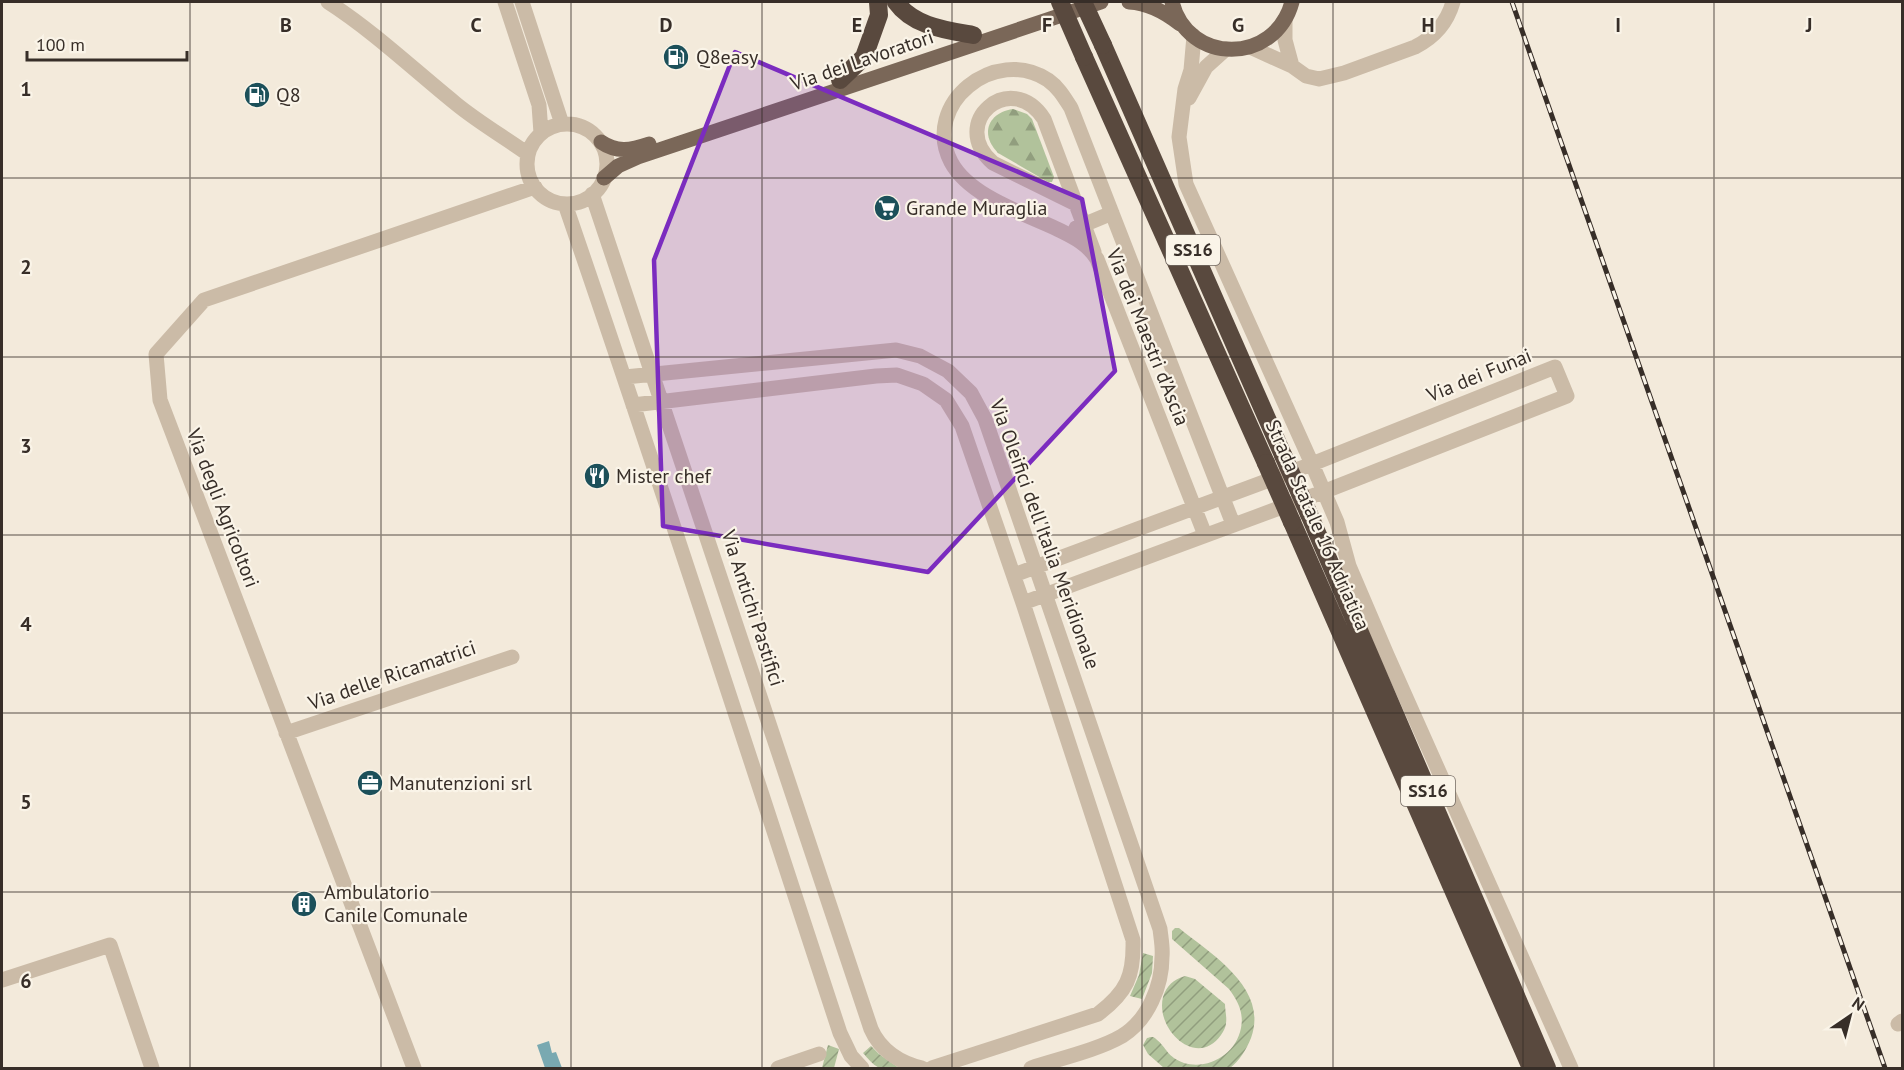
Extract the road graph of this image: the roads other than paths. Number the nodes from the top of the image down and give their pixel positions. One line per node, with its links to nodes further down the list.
1 (328, 2): 26 (street)
2 (506, 2): 23 (street)
3 (522, 2): 22 (street)
4 (878, 2): 20 (highway)
5 (896, 2): 16 (highway)
6 (1060, 2): 64 (highway, Strada Statale 16 Adriatica / SS16, bridge)
7 (1072, 2): 16 (main road, Via dei Lavoratori)
8 (1083, 2): 56 (highway, Strada Statale 16 Adriatica / SS16, bridge)
9 (1101, 2): 25 (main road, Via dei Lavoratori)
10 (1130, 2): 15 (main road)
11 (1172, 2): 15 (main road)
12 (1292, 2): 14 (main road)
13 (1453, 2): 19 (street)
14 (1285, 19): 17 (main road); 19 (street)
15 (1189, 32): 18 (main road); 21 (street)
16 (973, 35): 20 (main road, Via dei Lavoratori)
17 (1250, 47): 18 (main road); 19 (street)
18 (1226, 49): 21 (street)
19 (1292, 66)
20 (840, 80): 25 (main road, Via dei Lavoratori)
21 (1183, 108): 40 (street)
22 (562, 124): 23 (street); 24 (street)
23 (541, 133): 26 (street)
24 (601, 142): 25 (main road); 27 (street)
25 (635, 153): 27 (main road)
26 (528, 154): 28 (street)
27 (604, 178): 29 (street)
28 (535, 188): 30 (street); 53 (street, Via degli Agricoltori)
29 (592, 195): 30 (street); 36 (street, Via Antichi Pastifici)
30 (565, 204): 37 (street)
31 (1076, 204): 31 (street); 33 (street)
32 (1112, 213): 33 (street); 34 (street, Via dei Maestri d’Ascia); 44 (street, Via dei Maestri d’Ascia)
33 (1083, 225): 34 (street); 35 (street)
34 (1064, 233): 35 (street, Via dei Maestri d’Ascia)
35 (1097, 259): 45 (street, Via dei Maestri d’Ascia)
36 (652, 374): 37 (street, Via Oleifici dell'Italia Meridionale); 38 (street, Via Antichi Pastifici); 41 (street, Via Oleifici dell'Italia Meridionale)
37 (625, 377): 39 (street)
38 (661, 400): 39 (street, Via Oleifici dell'Italia Meridionale); 42 (street, Via Oleifici dell'Italia Meridionale); 61 (street, Via Antichi Pastifici)
39 (633, 405): 60 (street)
40 (1312, 464): 43 (street); 43 (street, Via dei Funai); 44 (street, Via dei Funai)
41 (1005, 476): 42 (street); 48 (street, Via Oleifici dell'Italia Meridionale)
42 (982, 485): 49 (street, Via Oleifici dell'Italia Meridionale)
43 (1323, 492): 46 (street, Via dei Funai); 56 (street)
44 (1222, 497): 45 (street, Via dei Funai); 46 (street, Via dei Maestri d’Ascia)
45 (1194, 508): 47 (street, Via dei Maestri d’Ascia); 48 (street, Via dei Funai)
46 (1233, 524): 47 (street, Via dei Funai)
47 (1205, 535): 50 (street, Via dei Funai)
48 (1037, 567): 49 (street, Via dei Funai); 50 (street, Via Oleifici dell'Italia Meridionale)
49 (1014, 575): 51 (street, Via Oleifici dell'Italia Meridionale)
50 (1046, 595): 51 (street, Via dei Funai); 63 (street, Via Oleifici dell'Italia Meridionale)
51 (1023, 603): 62 (street, Via Oleifici dell'Italia Meridionale)
52 (512, 657): 53 (street, Via delle Ricamatrici)
53 (286, 733): 58 (street, Via degli Agricoltori)
54 (2, 980): 57 (street)
55 (819, 1054): 59 (street)
56 (1553, 1057): 65 (street)
57 (152, 1068)
58 (414, 1068)
59 (778, 1068)
60 (862, 1068)
61 (921, 1068)
62 (932, 1068)
63 (1030, 1068)
64 (1531, 1068)
65 (1571, 1068)

